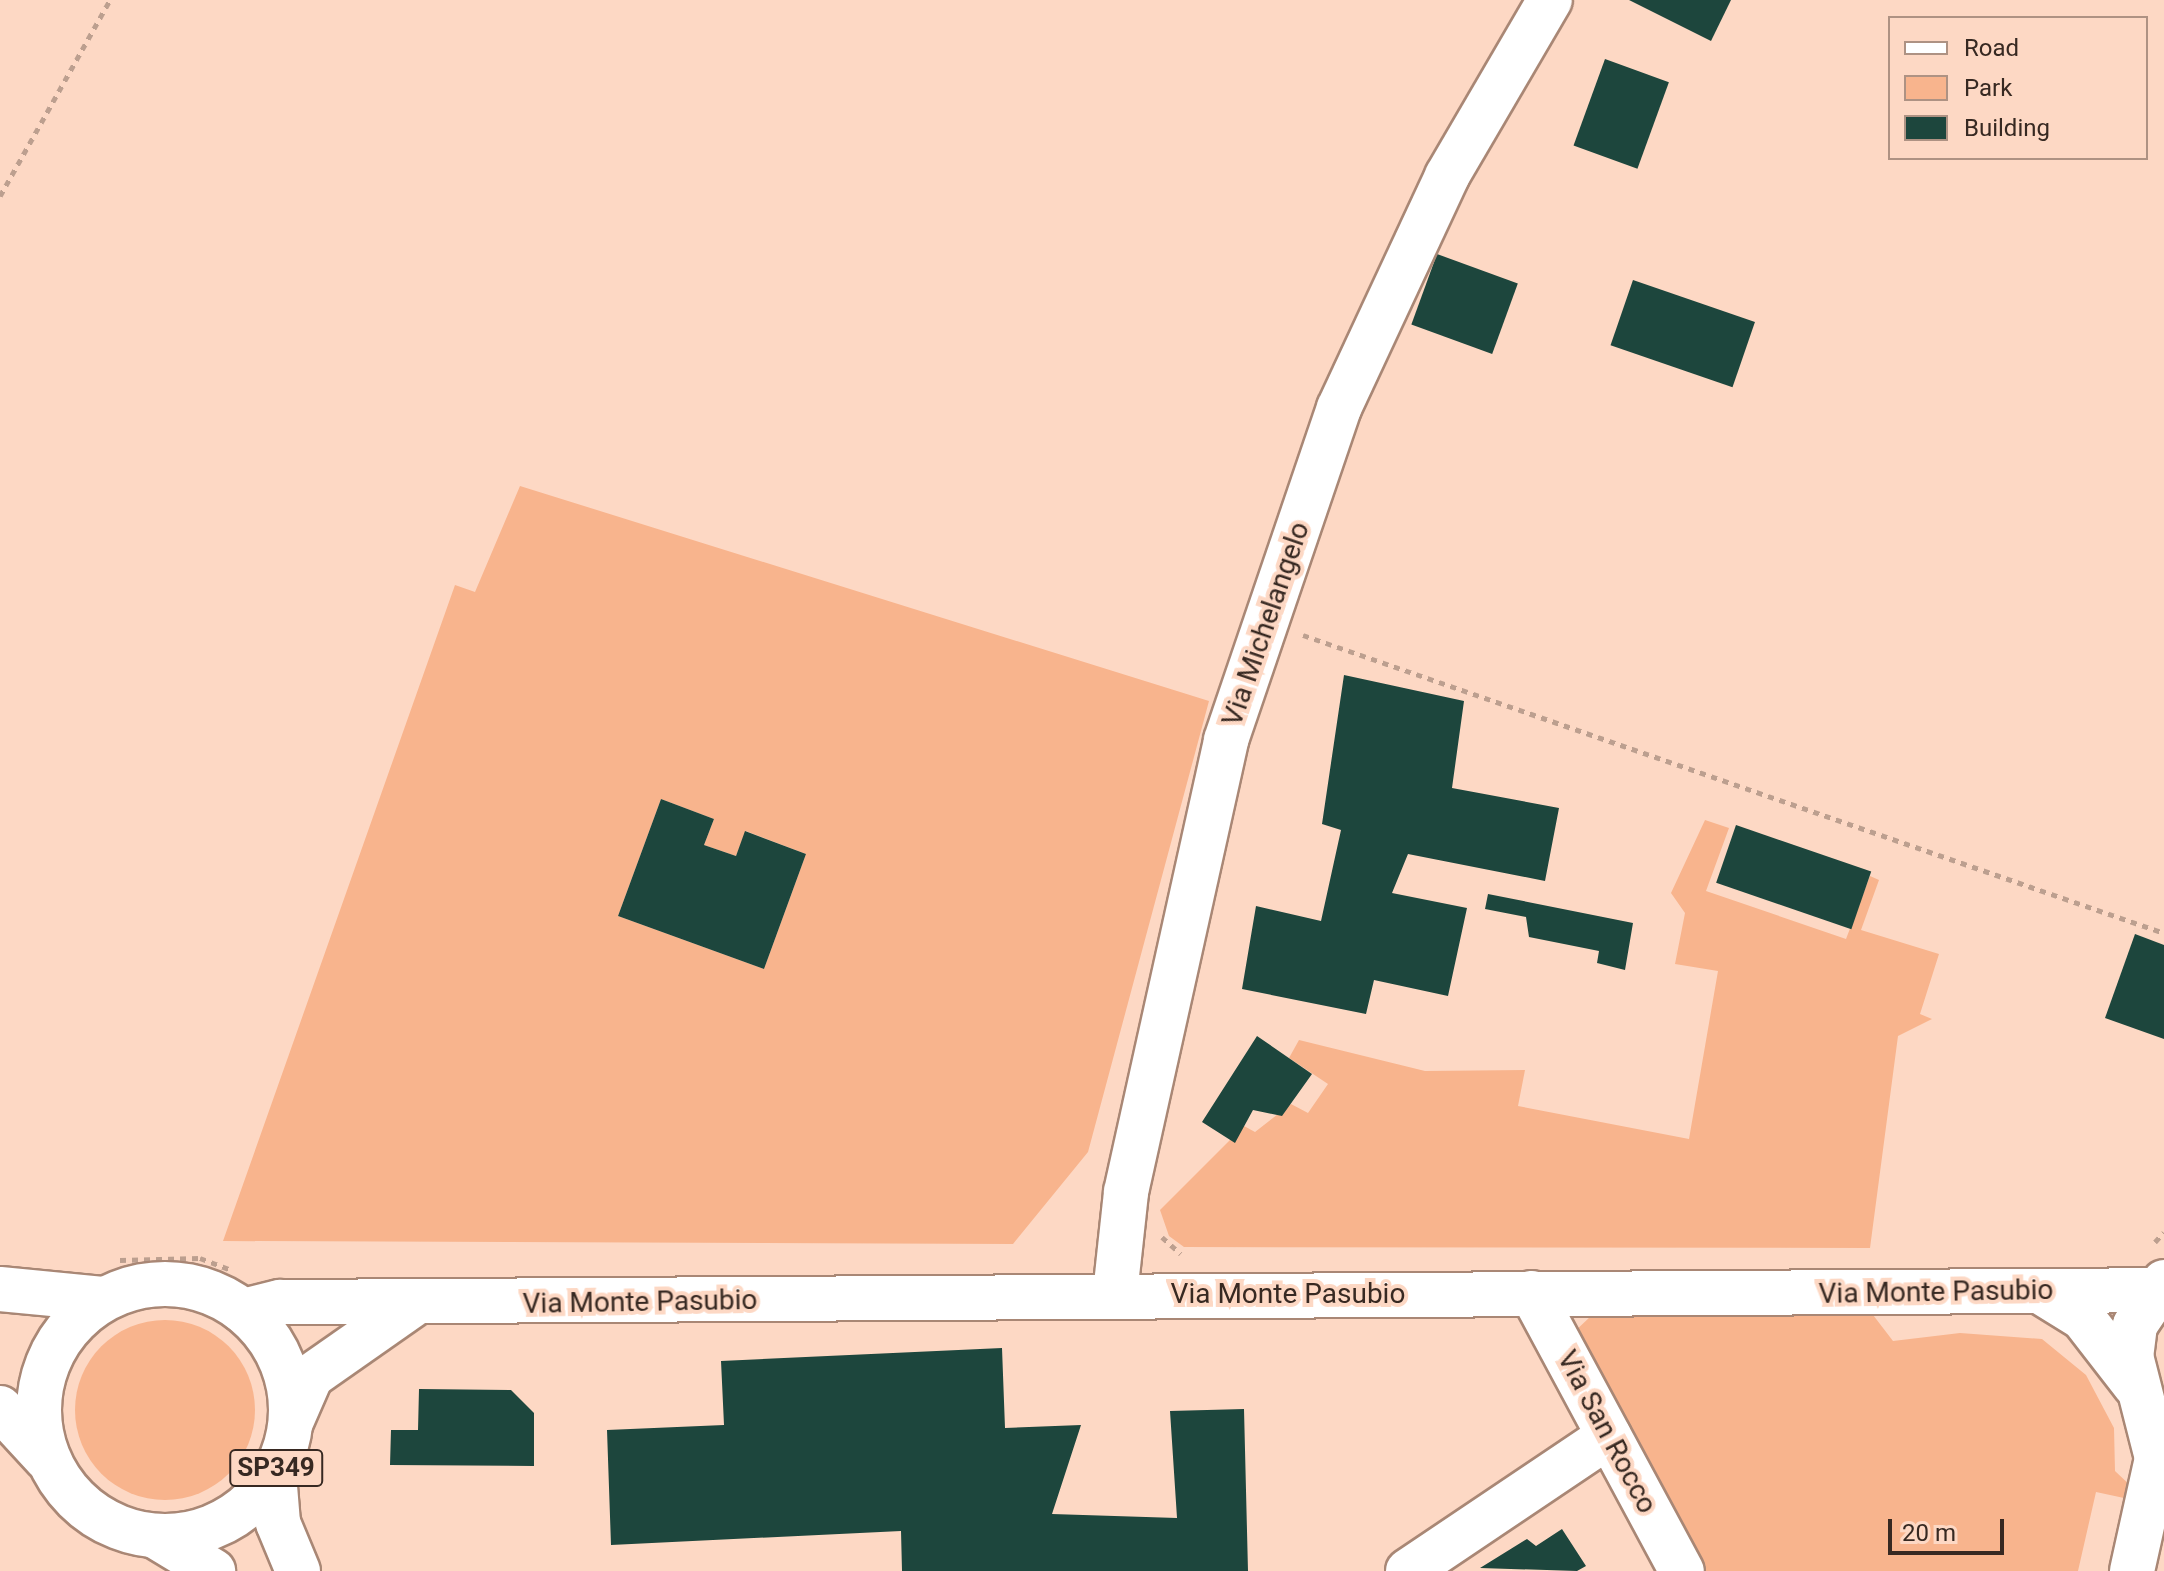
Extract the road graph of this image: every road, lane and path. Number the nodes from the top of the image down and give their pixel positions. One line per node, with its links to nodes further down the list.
1 (110, 0): 3 (path)
2 (1550, 0): 4 (main road, Via Michelangelo)
3 (0, 196)
4 (1266, 622): 5 (path); 12 (main road, Via Michelangelo)
5 (2164, 933)
6 (106, 1280): 7 (main road, SP349); 10 (main road, SP349); 10 (path); 19 (main road, SP349)
7 (0, 1289)
8 (2163, 1289): 9 (main road, Via Monte Pasubio); 14 (main road)
9 (2041, 1292): 11 (main road, Via Monte Pasubio); 14 (main road)
10 (246, 1293): 13 (main road, Via Monte Pasubio); 16 (main road, SP349)
11 (1532, 1293): 12 (main road, Via Monte Pasubio); 17 (main road, Via San Rocco)
12 (1115, 1294): 13 (main road, Via Monte Pasubio)
13 (411, 1306): 16 (main road)
14 (2135, 1385): 18 (main road)
15 (0, 1408): 19 (main road, SP349)
16 (291, 1422): 20 (main road, SP349)
17 (1609, 1436): 24 (main road); 25 (main road, Via San Rocco)
18 (2161, 1451): 26 (main road)
19 (48, 1460): 21 (main road, SP349)
20 (274, 1474): 21 (main road, SP349); 23 (main road, SP349)
21 (155, 1536): 22 (main road, SP349)
22 (213, 1571)
23 (298, 1571)
24 (1408, 1571)
25 (1682, 1571)
26 (2132, 1571)

